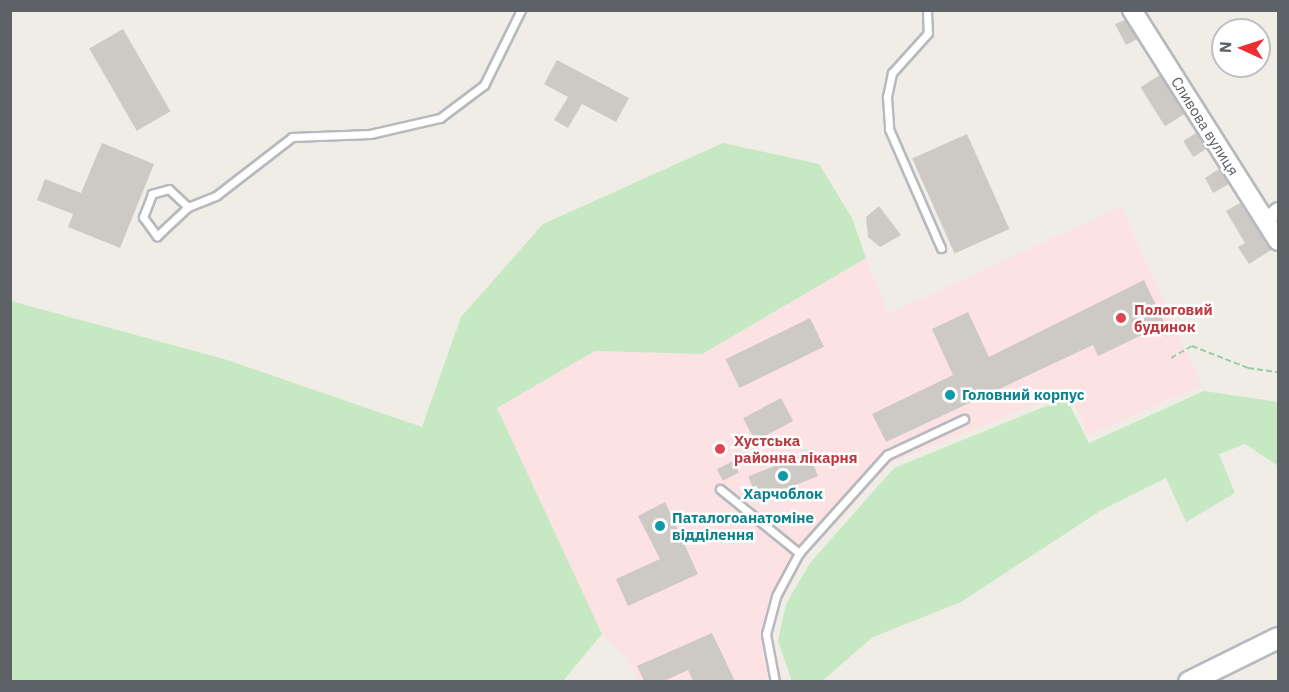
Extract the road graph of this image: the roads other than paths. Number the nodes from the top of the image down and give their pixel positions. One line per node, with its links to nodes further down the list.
1 (521, 10): 4 (lane)
2 (927, 10): 7 (lane)
3 (1132, 10): 5 (street, Сливова вулиця)
4 (188, 207): 4 (lane)
5 (1272, 216): 6 (street, Сливова вулиця)
6 (1278, 242)
7 (940, 248)
8 (964, 419): 10 (lane)
9 (720, 489): 10 (lane)
10 (799, 553): 13 (lane)
11 (1278, 639): 12 (main road)
12 (1200, 679)
13 (775, 681)

